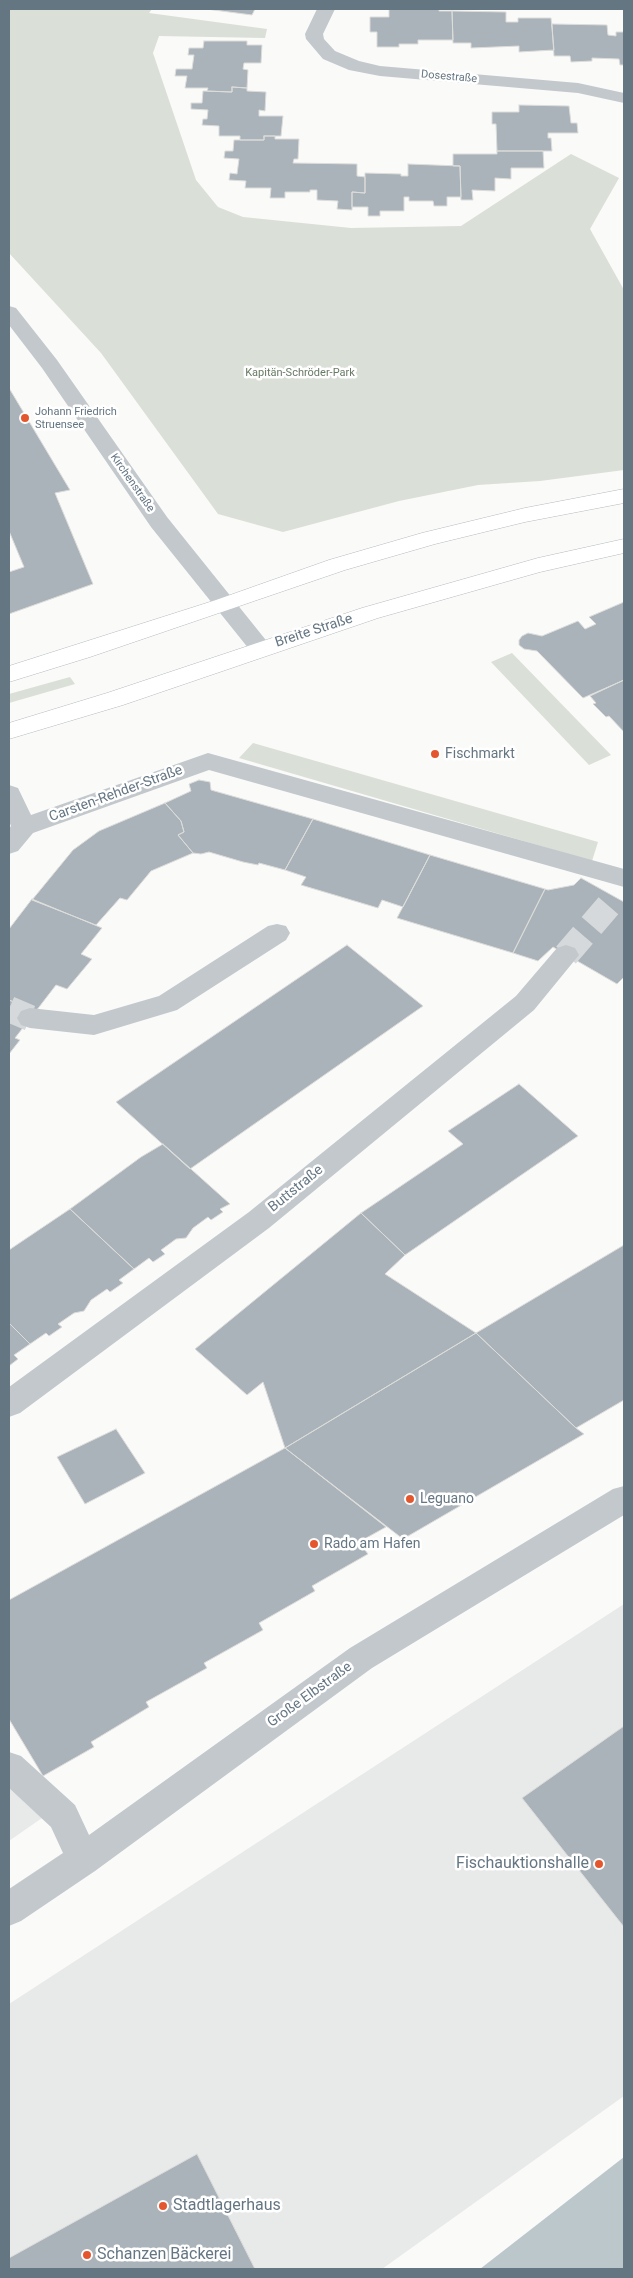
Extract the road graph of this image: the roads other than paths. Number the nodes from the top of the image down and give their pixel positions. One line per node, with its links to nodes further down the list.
1 (326, 9): 2 (street, Dosestraße)
2 (624, 98)
3 (9, 312): 6 (street, Kirchenstraße)
4 (624, 496): 6 (main road)
5 (624, 546): 7 (main road, Breite Straße)
6 (224, 606): 7 (street, Kirchenstraße); 8 (main road)
7 (261, 649): 9 (main road, Breite Straße)
8 (9, 674)
9 (9, 731)
10 (9, 794): 11 (street, Carsten-Rehder-Straße)
11 (16, 836): 12 (street, Carsten-Rehder-Straße)
12 (622, 882)
13 (277, 933): 15 (street)
14 (566, 955): 16 (street, Buttstraße)
15 (30, 1018)
16 (9, 1404)
17 (624, 1499): 19 (street, Große Elbstraße)
18 (9, 1767): 19 (street)
19 (82, 1859): 20 (street, Große Elbstraße)
20 (9, 1909)

